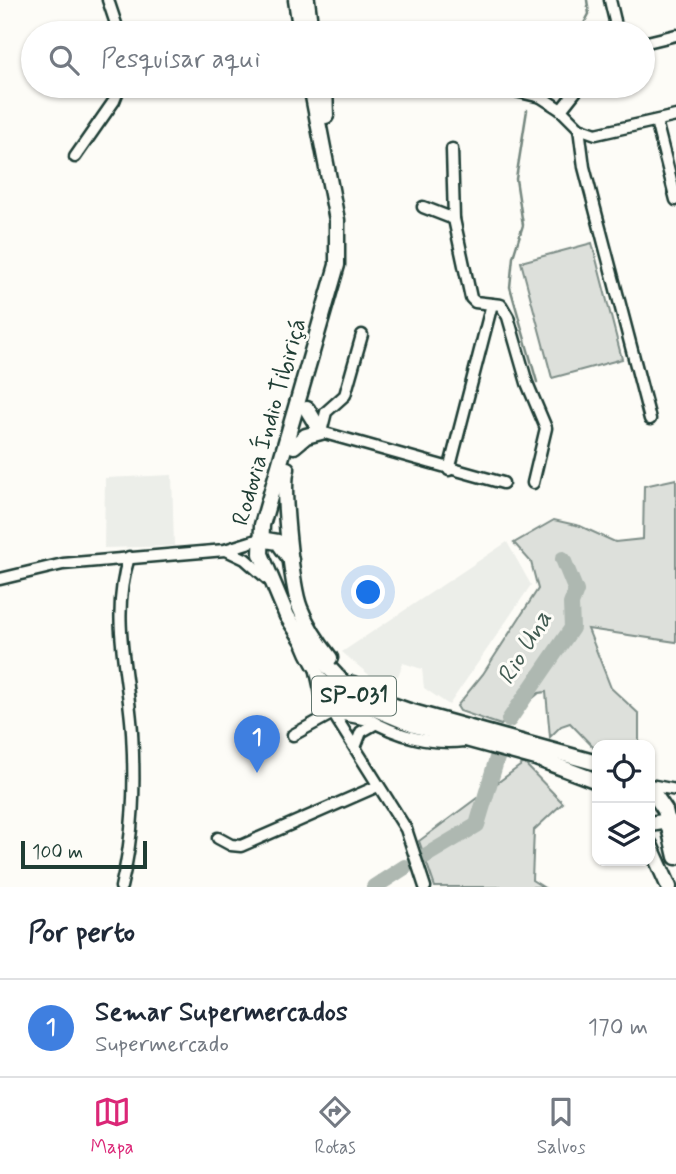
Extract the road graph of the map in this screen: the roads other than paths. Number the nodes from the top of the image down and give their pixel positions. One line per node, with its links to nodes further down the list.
1 (108, 0): 5 (street)
2 (296, 0): 6 (highway)
3 (307, 0): 7 (highway)
4 (610, 0): 8 (street)
5 (115, 21)
6 (299, 21)
7 (310, 21)
8 (615, 21)
9 (676, 35): 10 (street)
10 (655, 40)
11 (115, 98): 23 (street)
12 (313, 98): 36 (highway, Rodovia Índio Tibiriçá / SP-031)
13 (322, 98): 18 (highway, Rodovia Índio Tibiriçá / SP-031)
14 (326, 98): 18 (highway)
15 (543, 98): 17 (street)
16 (570, 98): 17 (street)
17 (561, 110): 21 (street)
18 (326, 116): 29 (highway, Rodovia Índio Tibiriçá / SP-031)
19 (676, 116): 20 (street)
20 (656, 121): 21 (street); 24 (street)
21 (579, 128): 30 (street)
22 (452, 149): 26 (street)
23 (75, 157)
24 (676, 197)
25 (423, 207): 26 (street)
26 (454, 219): 27 (street)
27 (492, 304): 33 (street); 35 (street)
28 (362, 335): 31 (street)
29 (307, 409): 31 (highway); 32 (highway, Rodovia Índio Tibiriçá / SP-031)
30 (650, 419)
31 (321, 432): 32 (highway); 33 (street)
32 (294, 446): 39 (highway, Rodovia Índio Tibiriçá / SP-031)
33 (449, 470): 34 (street)
34 (503, 483)
35 (533, 483)
36 (260, 539): 37 (street); 39 (highway); 41 (highway, Rodovia Índio Tibiriçá / SP-031)
37 (225, 550): 38 (street); 41 (street)
38 (129, 557): 40 (street); 59 (street)
39 (292, 561): 49 (highway, Rodovia Índio Tibiriçá / SP-031)
40 (0, 579)
41 (270, 581): 42 (highway, Rodovia Índio Tibiriçá / SP-031)
42 (300, 636): 43 (street); 47 (highway, Rodovia Índio Tibiriçá / SP-031)
43 (314, 667): 44 (street); 45 (street)
44 (333, 713): 45 (street); 46 (street); 48 (street)
45 (372, 722): 47 (street); 48 (street)
46 (293, 735)
47 (471, 740): 50 (highway, Rodovia Índio Tibiriçá / SP-031)
48 (356, 745): 51 (street)
49 (592, 762)
50 (592, 778)
51 (378, 786): 56 (street); 60 (street)
52 (655, 787): 53 (street)
53 (676, 790)
54 (655, 793): 55 (highway)
55 (672, 819): 57 (highway)
56 (218, 838)
57 (675, 846)
58 (655, 857): 61 (highway)
59 (121, 887)
60 (425, 887)
61 (668, 887)

